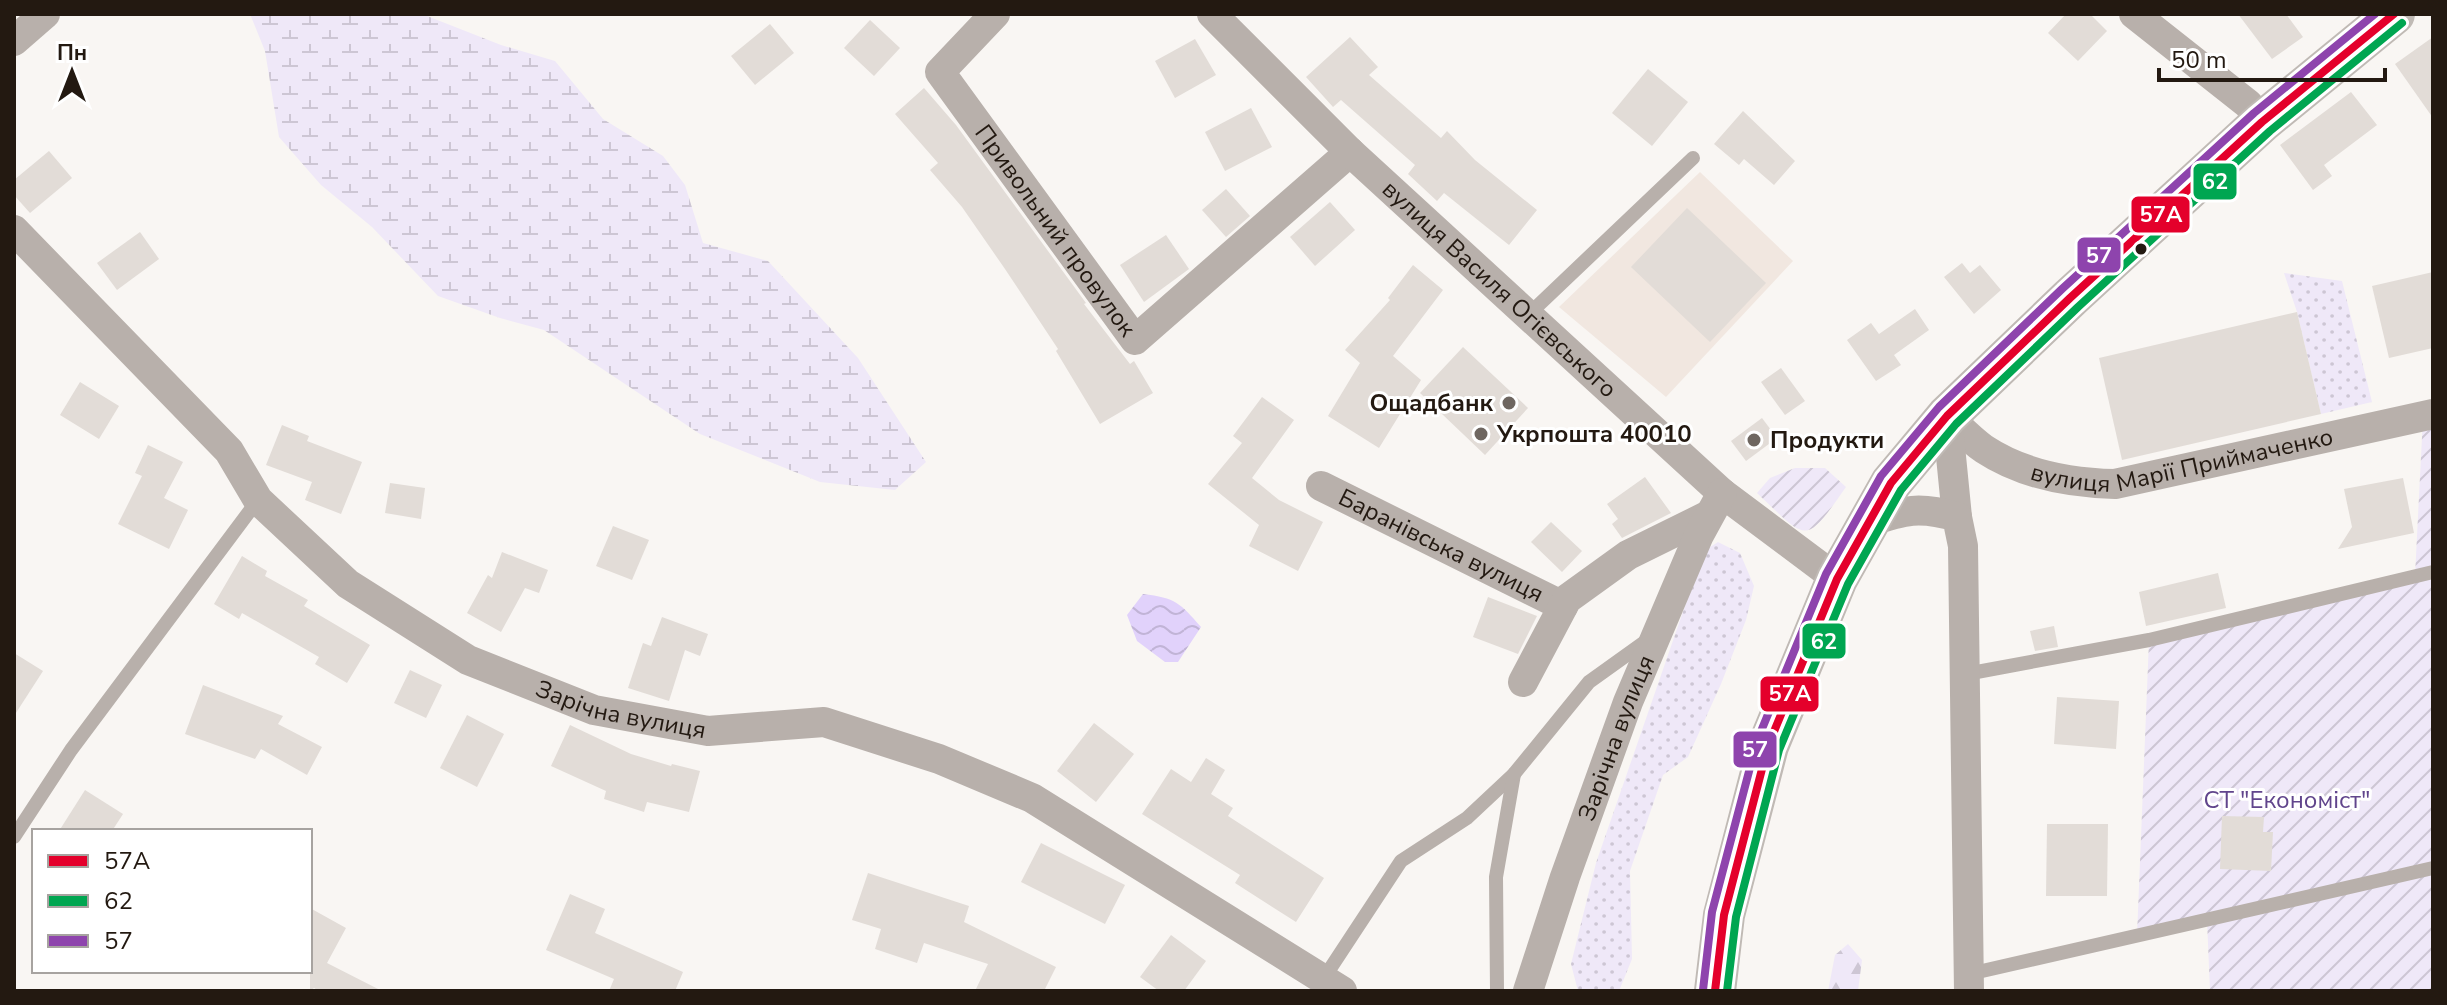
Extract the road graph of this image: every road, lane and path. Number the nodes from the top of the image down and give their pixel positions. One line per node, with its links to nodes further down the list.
1 (45, 14): 6 (street)
2 (995, 14): 8 (street, Привольний провулок)
3 (1212, 14): 8 (street, вулиця Василя Огієвського)
4 (2134, 14): 7 (street)
5 (2394, 14): 7 (main road)
6 (14, 41)
7 (2262, 122): 13 (main road)
8 (1350, 152): 11 (street, вулиця Василя Огієвського)
9 (1693, 158): 11 (lane)
10 (14, 230): 15 (street, Зарічна вулиця)
11 (1527, 316): 16 (street, вулиця Василя Огієвського)
12 (2433, 414): 13 (street, вулиця Марії Приймаченко)
13 (1947, 416): 17 (street); 18 (main road)
14 (1321, 486): 21 (street, Баранівська вулиця)
15 (258, 500): 26 (lane); 29 (street, Зарічна вулиця)
16 (1716, 504): 20 (street, вулиця Василя Огієвського); 21 (street, Баранівська вулиця); 22 (street, Зарічна вулиця)
17 (1957, 517): 18 (street); 23 (street)
18 (1869, 522): 20 (main road)
19 (2433, 572): 23 (lane)
20 (1837, 579): 32 (main road)
21 (1563, 606): 24 (street, Баранівська вулиця)
22 (1660, 631): 25 (lane); 31 (street, Зарічна вулиця)
23 (1966, 674): 28 (street)
24 (1523, 682)
25 (1514, 774): 29 (lane); 30 (lane)
26 (14, 837)
27 (2433, 868): 28 (lane)
28 (1969, 983)
29 (1333, 984)
30 (1497, 991)
31 (1528, 991)
32 (1715, 991)

